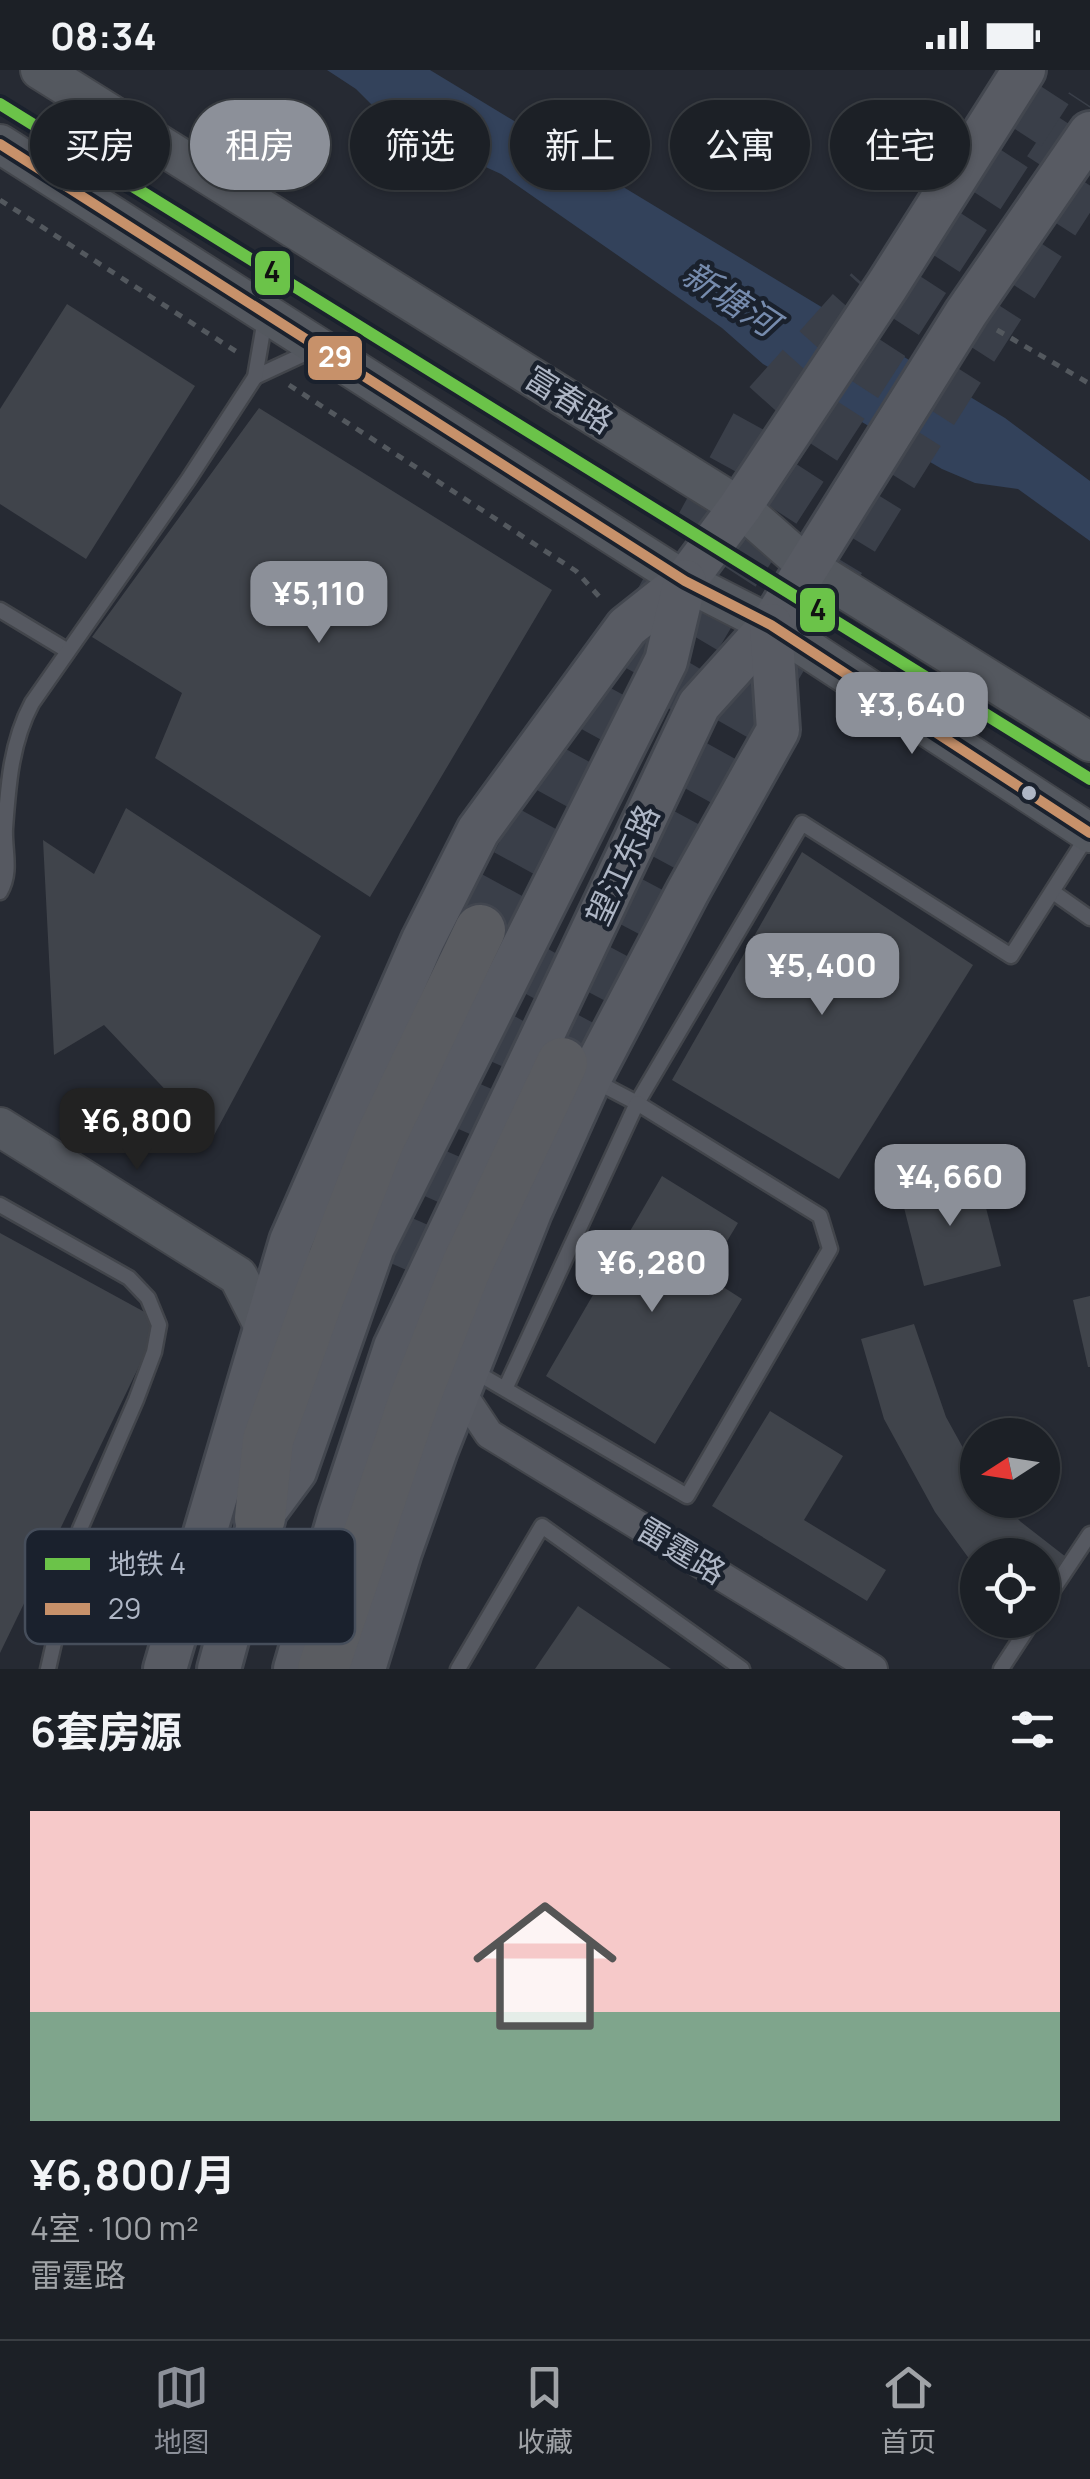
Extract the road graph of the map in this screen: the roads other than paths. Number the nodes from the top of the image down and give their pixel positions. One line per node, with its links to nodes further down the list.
1 (40, 70): 8 (street, 富春路)
2 (1024, 70): 8 (main road)
3 (1090, 133): 9 (main road, 望江东路)
4 (0, 144): 5 (street)
5 (266, 314): 6 (street); 7 (lane)
6 (320, 348): 7 (lane); 10 (street)
7 (253, 369): 13 (lane)
8 (740, 507): 9 (street, 富春路); 10 (main road)
9 (806, 566): 12 (main road, 望江东路); 14 (street, 富春路)
10 (685, 581): 12 (street); 24 (main road); 31 (main road, 望江东路)
11 (0, 610): 13 (lane)
12 (771, 624): 15 (street); 20 (main road); 35 (main road, 望江东路)
13 (68, 651): 16 (lane)
14 (1090, 742)
15 (1090, 833): 17 (lane)
16 (0, 892)
17 (1053, 892): 18 (lane); 21 (lane)
18 (1090, 918)
19 (480, 930): 31 (highway)
20 (576, 1071): 21 (lane); 27 (main road); 37 (highway)
21 (637, 1104): 28 (lane); 28 (lane)
22 (0, 1127): 25 (street)
23 (0, 1205): 32 (lane)
24 (291, 1241): 25 (street); 26 (main road)
25 (238, 1276): 26 (street)
26 (266, 1331): 33 (main road)
27 (464, 1378): 28 (lane); 29 (street, 雷霆路); 30 (main road)
28 (506, 1386)
29 (490, 1434): 30 (street); 53 (street, 雷霆路)
30 (436, 1450): 50 (main road)
31 (260, 1518): 34 (main road, 望江东路)
32 (80, 1529)
33 (207, 1529)
34 (257, 1529)
35 (336, 1529)
36 (1090, 1534): 38 (lane)
37 (355, 1576)
38 (1060, 1579)
39 (1021, 1638): 54 (lane)
40 (54, 1644): 45 (lane)
41 (173, 1644): 46 (main road)
42 (226, 1644): 47 (main road, 望江东路)
43 (302, 1644): 48 (main road, 望江东路)
44 (332, 1644): 49 (highway)
45 (48, 1669)
46 (166, 1669)
47 (219, 1669)
48 (295, 1669)
49 (324, 1669)
50 (364, 1669)
51 (458, 1669): 52 (lane)
52 (742, 1669)
53 (873, 1669)
54 (1001, 1669)

